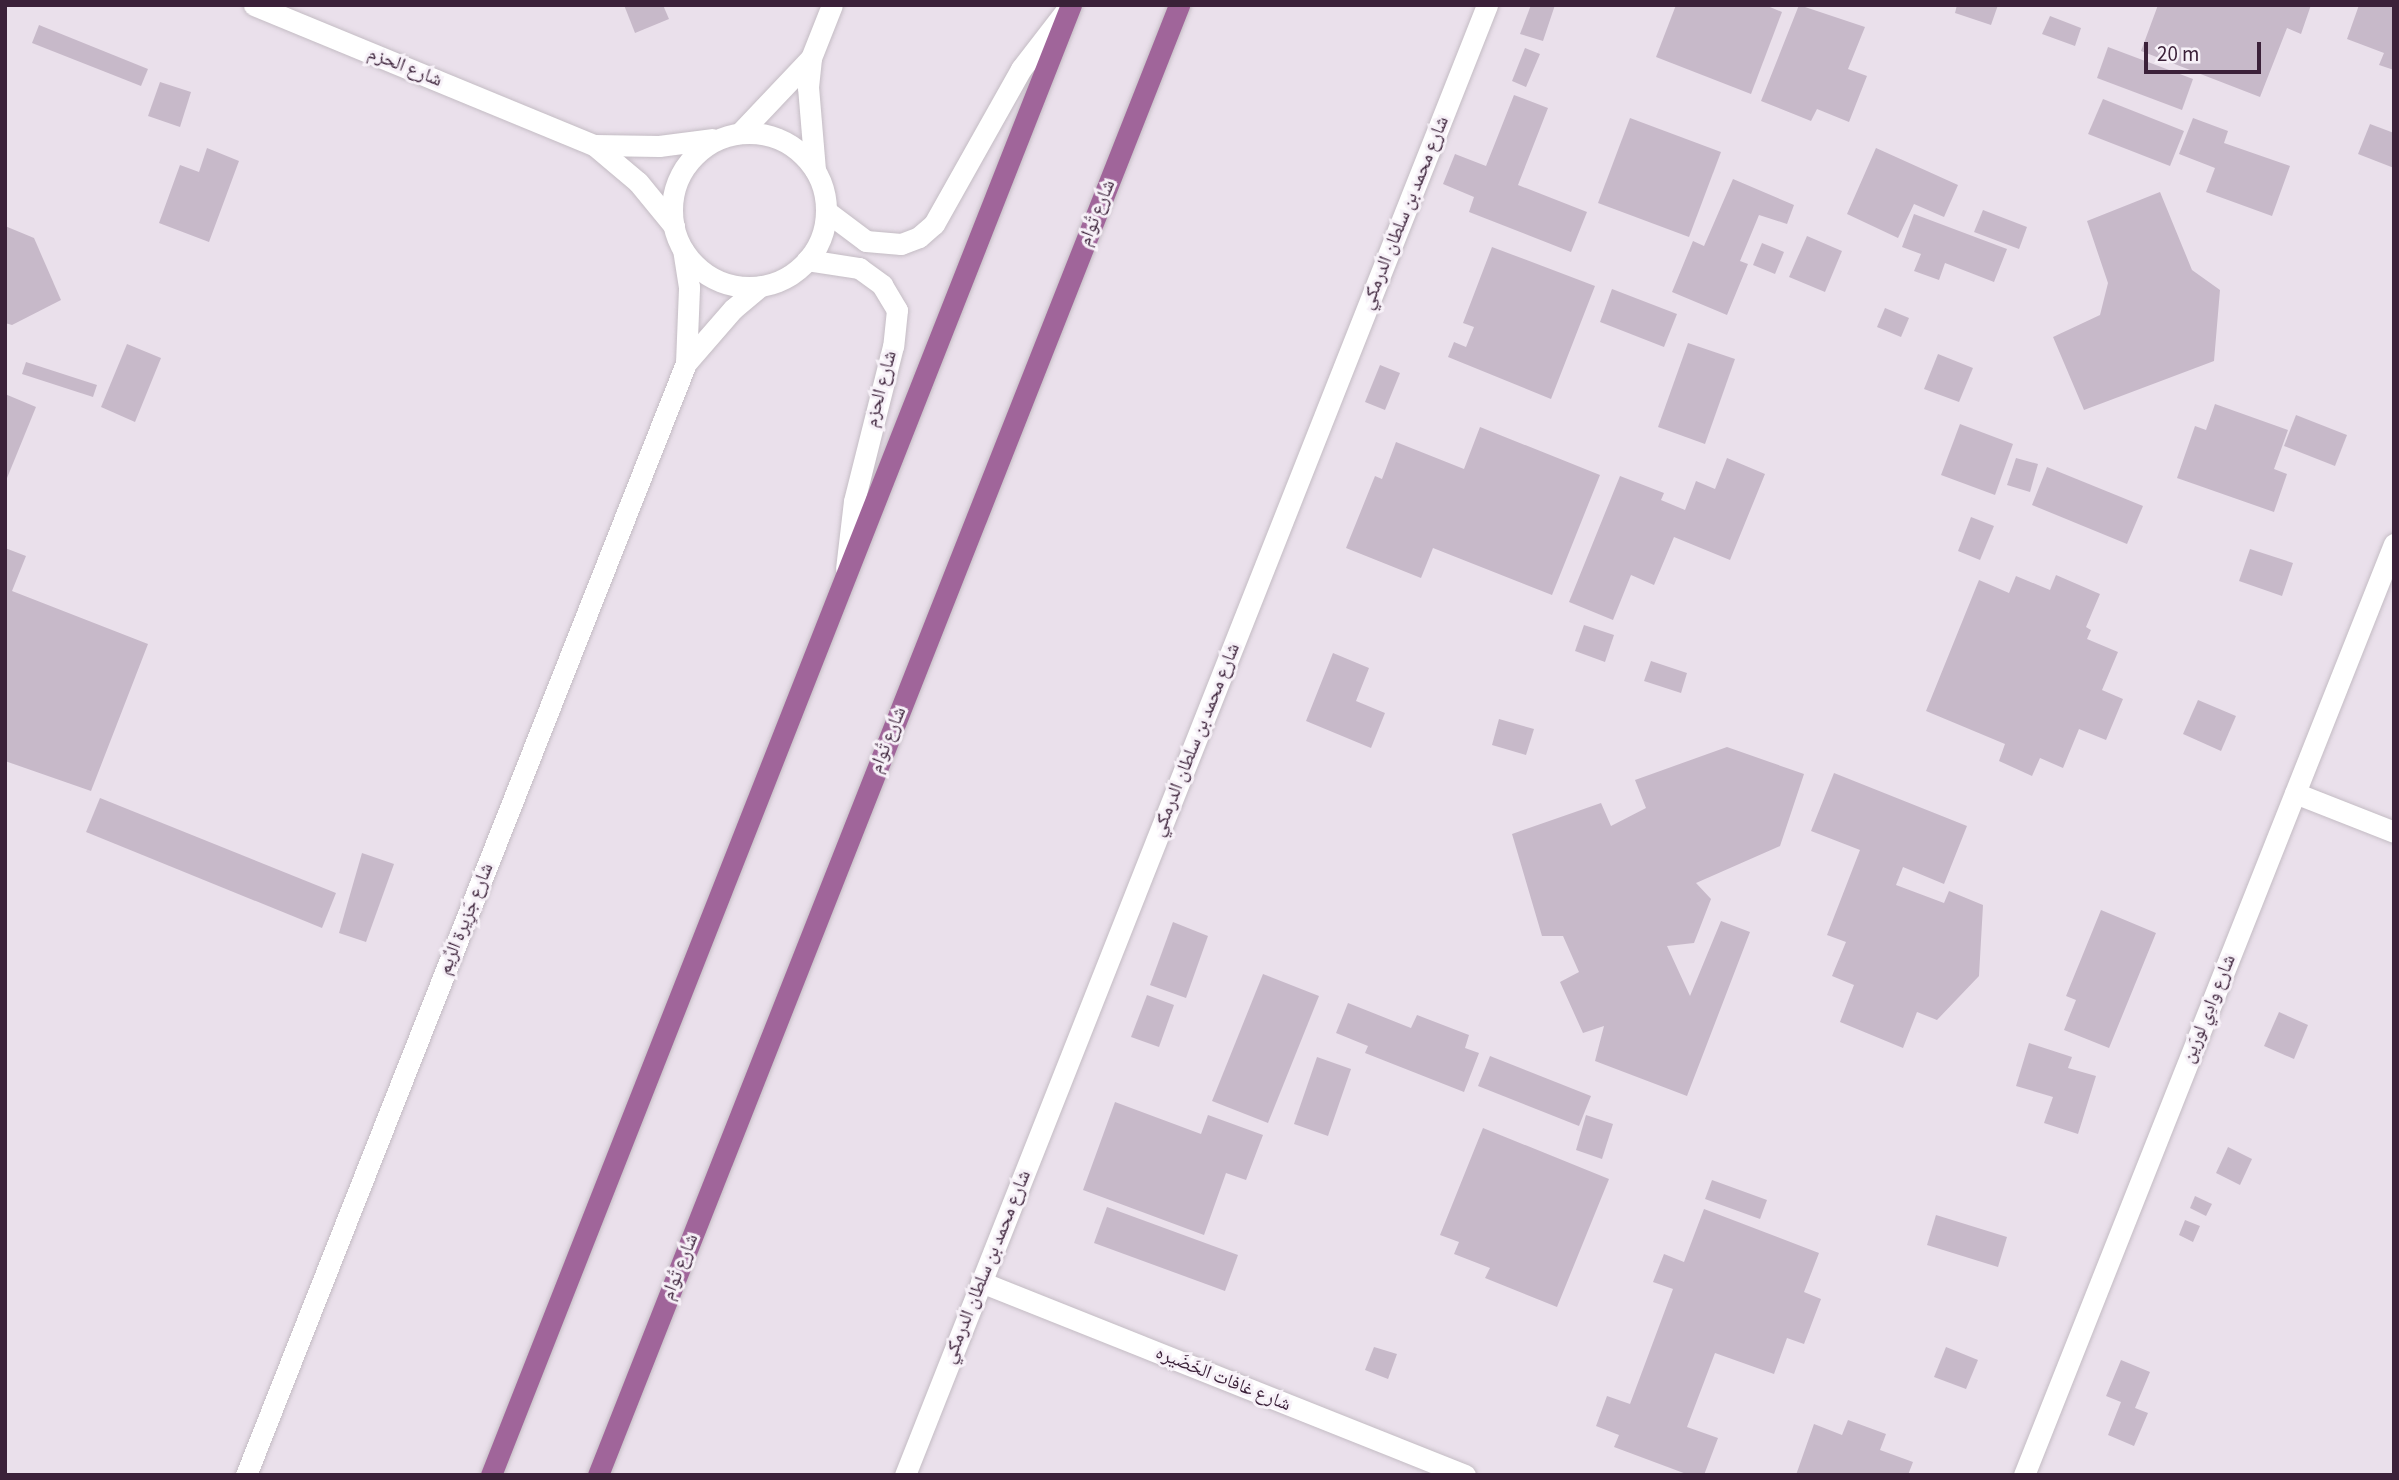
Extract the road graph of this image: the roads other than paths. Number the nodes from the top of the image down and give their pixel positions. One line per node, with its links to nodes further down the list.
1 (254, 5): 8 (street, شارع الحزم)
2 (832, 5): 6 (street)
3 (1070, 5): 10 (street); 17 (main road)
4 (1179, 5): 23 (main road, شارع تُوام)
5 (1487, 5): 20 (street, شارع محمد بن سلطان الدرمكي)
6 (811, 58): 7 (street); 9 (street)
7 (732, 135): 8 (street, شارع الحزم); 9 (street); 11 (street)
8 (594, 145): 11 (street, شارع الحزم)
9 (815, 172): 10 (street)
10 (826, 211): 13 (street)
11 (674, 226): 12 (street)
12 (683, 250): 14 (street); 15 (street, شارع جَزِيرة الرِّيم)
13 (807, 260): 14 (street); 17 (street, شارع الحزم)
14 (760, 286): 15 (street, شارع جَزِيرة الرِّيم)
15 (686, 363): 21 (street, شارع جَزِيرة الرِّيم)
16 (2394, 544): 18 (street, شارع وادِي لورَين)
17 (845, 578): 22 (main road)
18 (2295, 793): 19 (street); 26 (street, شارع وادِي لورَين)
19 (2394, 832)
20 (981, 1282): 24 (street, شارع محمد بن سلطان الدرمكي); 25 (street, شارع غافات الخَضَيره)
21 (246, 1475)
22 (491, 1475)
23 (598, 1475)
24 (905, 1475)
25 (1465, 1475)
26 (2024, 1475)

